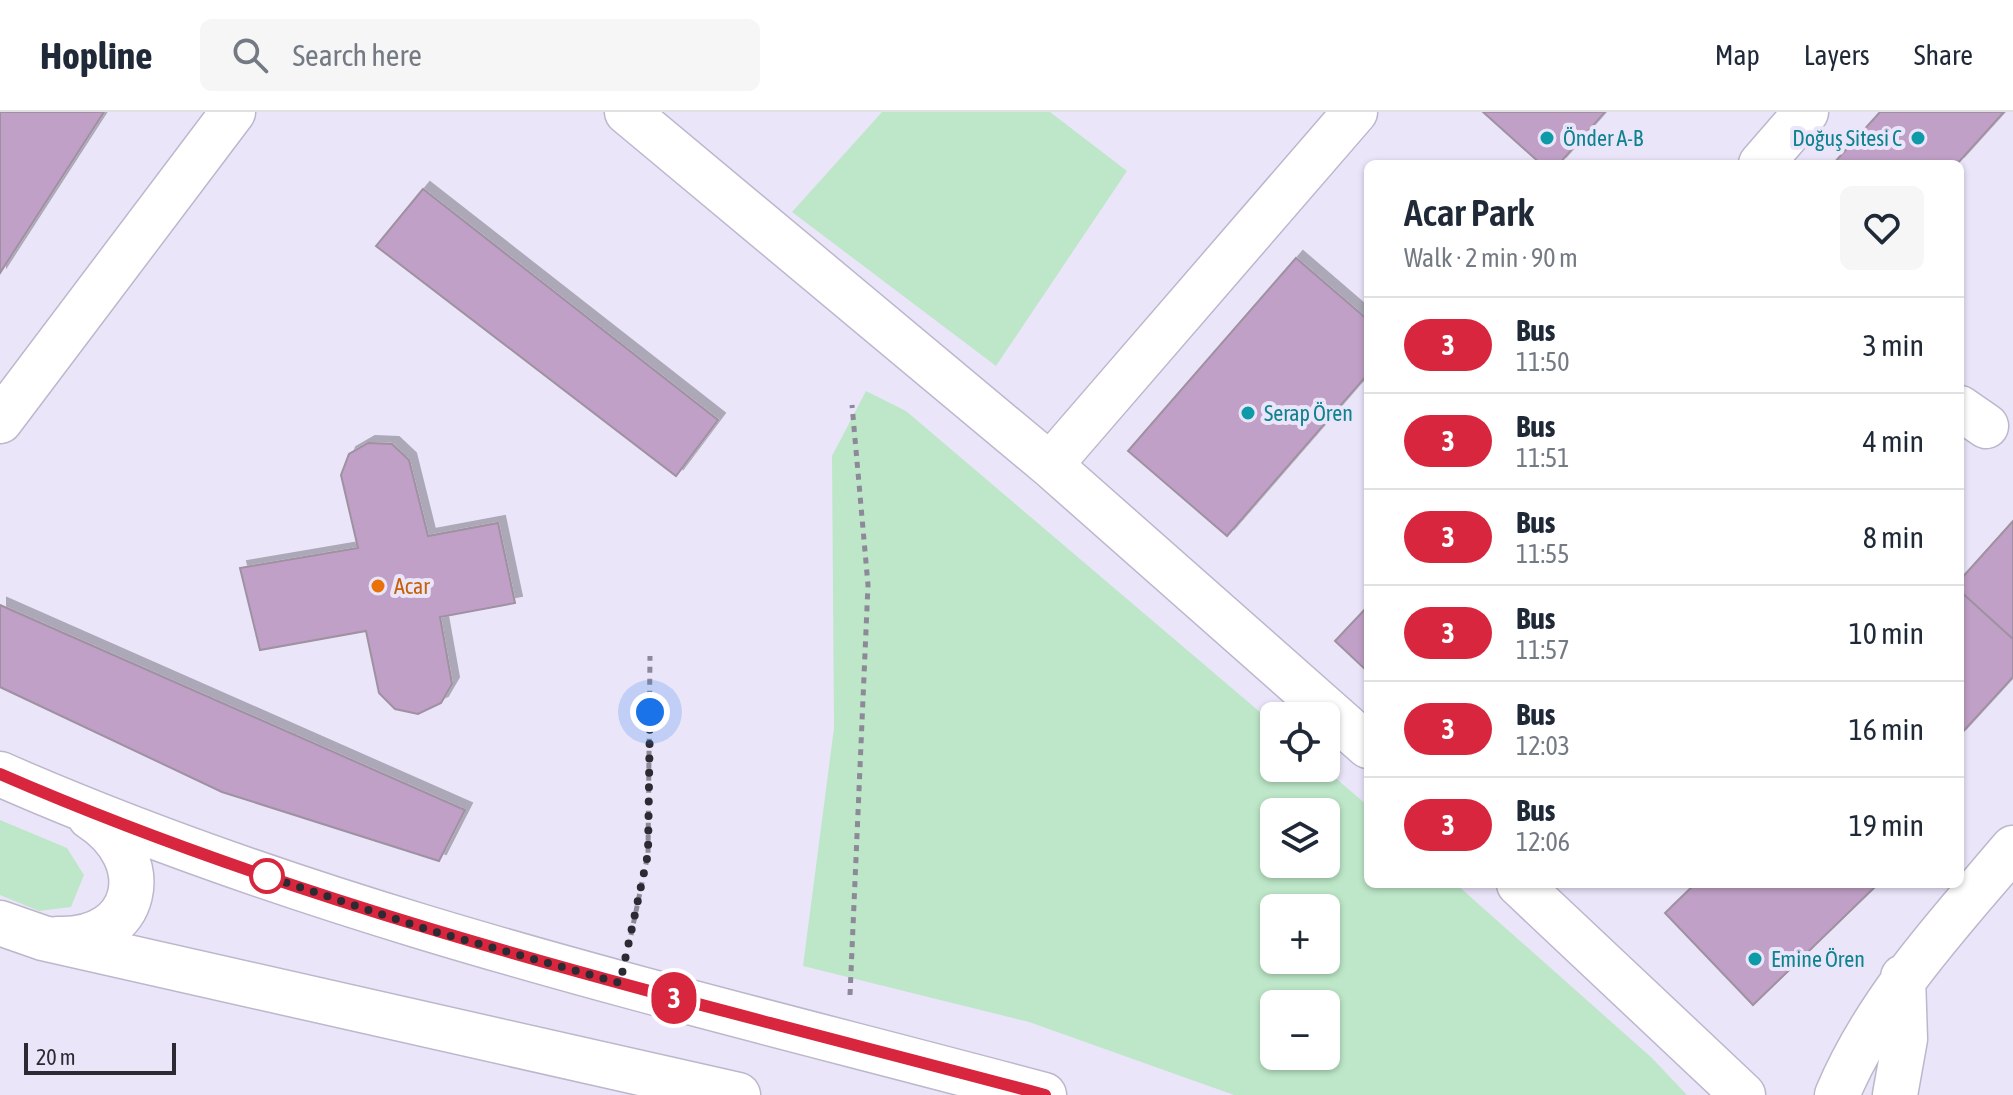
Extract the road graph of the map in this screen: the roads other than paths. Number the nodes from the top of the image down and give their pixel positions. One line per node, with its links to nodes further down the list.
1 (233, 112): 6 (street)
2 (627, 112): 7 (street)
3 (1355, 112): 7 (street)
4 (1806, 112): 5 (street)
5 (1764, 160)
6 (0, 421)
7 (1050, 465): 8 (street)
8 (1364, 742)
9 (0, 774): 10 (street)
10 (75, 807): 15 (street); 18 (street)
11 (2013, 848): 16 (street)
12 (1523, 888): 19 (street)
13 (0, 923): 15 (street)
14 (0, 936): 15 (street)
15 (43, 938): 17 (street)
16 (1903, 977): 20 (street); 21 (street)
17 (738, 1095)
18 (1044, 1095)
19 (1743, 1095)
20 (1837, 1095)
21 (1895, 1095)

